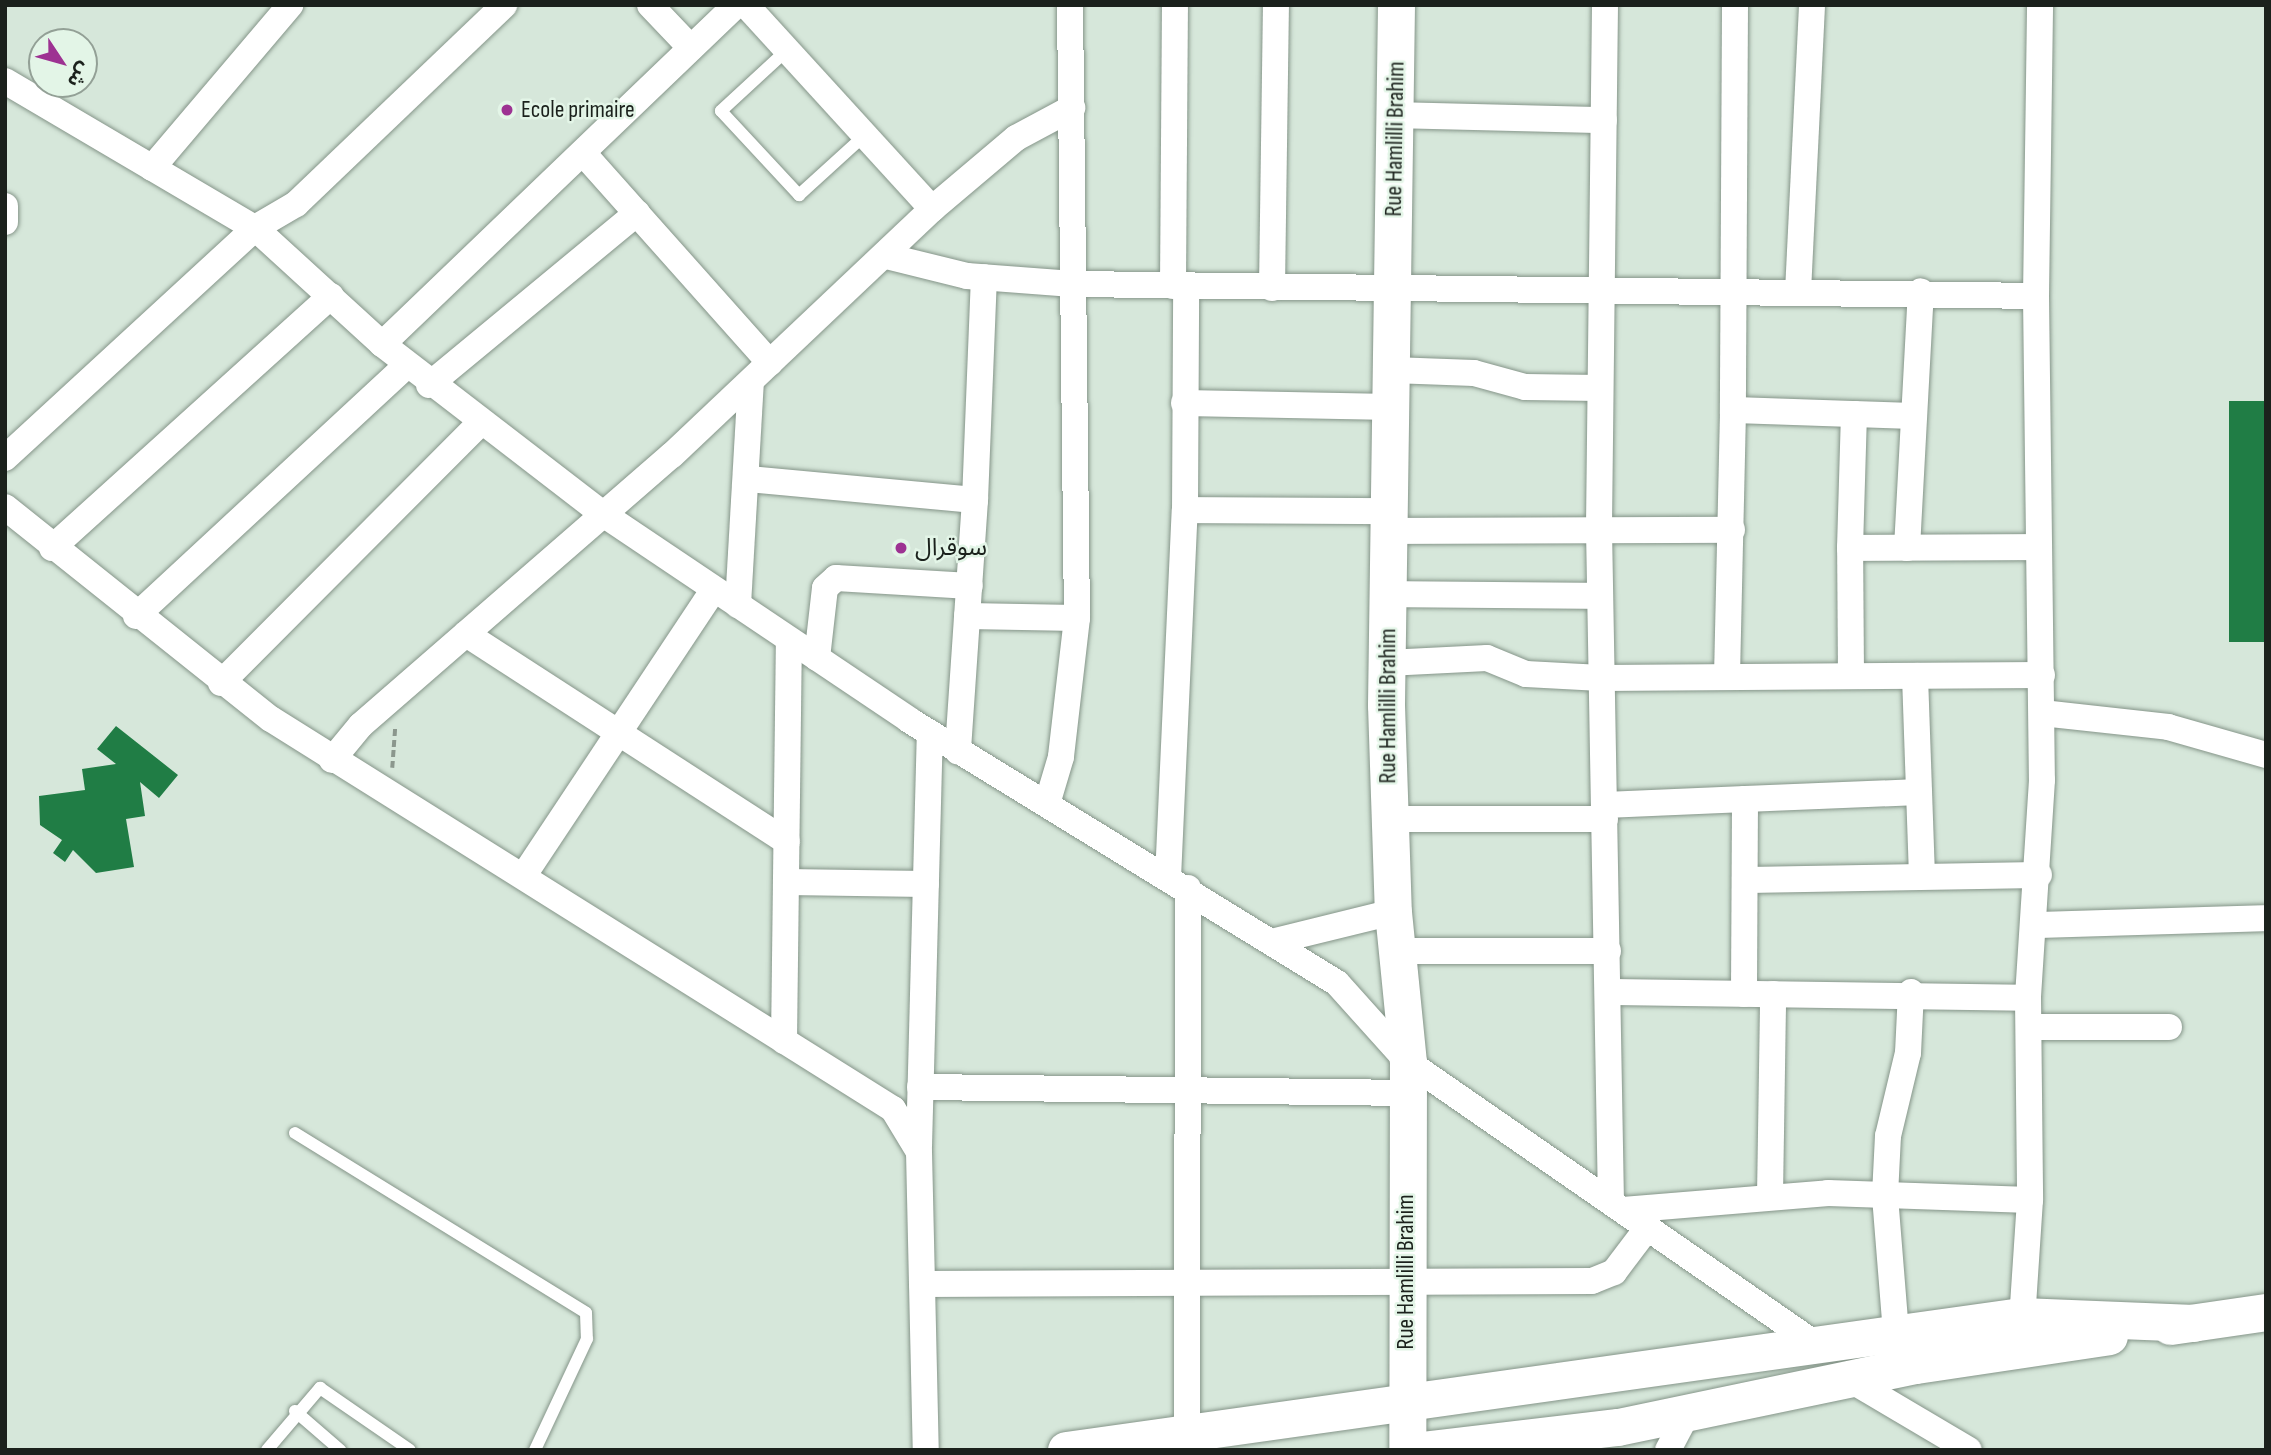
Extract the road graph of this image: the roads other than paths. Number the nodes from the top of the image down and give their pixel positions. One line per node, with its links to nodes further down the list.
1 (290, 5): 22 (street)
2 (504, 5): 27 (street)
3 (650, 5): 14 (street)
4 (736, 5): 14 (street)
5 (746, 5): 15 (street)
6 (1070, 5): 17 (street)
7 (1175, 5): 31 (street)
8 (1276, 5): 32 (street)
9 (1396, 5): 18 (street, Rue Hamlilli Brahim)
10 (1605, 5): 19 (street)
11 (1735, 5): 37 (street)
12 (1812, 5): 35 (street)
13 (2040, 5): 39 (street)
14 (691, 48): 21 (street)
15 (787, 50): 20 (street); 20 (lane)
16 (8, 88): 22 (street)
17 (1072, 108): 24 (street); 30 (street)
18 (1395, 115): 19 (street); 33 (street, Rue Hamlilli Brahim)
19 (1604, 120): 36 (street)
20 (864, 135): 24 (street)
21 (583, 153): 25 (street); 40 (street)
22 (152, 168): 27 (street)
23 (5, 206): 26 (street)
24 (932, 209): 28 (street)
25 (637, 213): 41 (street); 45 (street)
26 (5, 222)
27 (255, 228): 38 (street); 53 (street)
28 (887, 256): 29 (street); 41 (street)
29 (984, 277): 30 (street); 55 (street)
30 (1073, 284): 31 (street); 73 (street)
31 (1180, 286): 32 (street); 47 (street)
32 (1272, 288): 33 (street)
33 (1393, 290): 36 (street); 43 (street, Rue Hamlilli Brahim)
34 (1921, 291): 35 (street); 39 (street); 51 (street)
35 (1798, 292): 37 (street)
36 (1602, 293): 37 (street); 46 (street)
37 (1734, 293): 49 (street)
38 (331, 296): 40 (street); 63 (street)
39 (2036, 296): 62 (street)
40 (382, 344): 42 (street)
41 (770, 363): 44 (street)
42 (405, 368): 45 (street); 71 (street)
43 (1392, 370): 46 (street); 48 (street, Rue Hamlilli Brahim)
44 (751, 382): 54 (street); 58 (street)
45 (429, 385): 52 (street)
46 (1600, 388): 60 (street)
47 (1184, 403): 48 (street); 57 (street)
48 (1392, 407): 59 (street, Rue Hamlilli Brahim)
49 (1733, 410): 50 (street); 61 (street)
50 (1854, 414): 51 (street); 64 (street)
51 (1913, 416): 65 (street)
52 (479, 424): 58 (street); 83 (street)
53 (5, 458)
54 (748, 479): 55 (street); 70 (street)
55 (975, 500): 66 (street)
56 (5, 507): 63 (street)
57 (1185, 510): 59 (street); 101 (street)
58 (603, 514): 67 (street); 74 (street)
59 (1390, 521): 60 (street); 68 (street, Rue Hamlilli Brahim)
60 (1599, 529): 61 (street); 69 (street)
61 (1732, 530): 79 (street)
62 (2039, 547): 65 (street); 78 (street)
63 (52, 548): 71 (street)
64 (1850, 548): 65 (street); 80 (street)
65 (1907, 548)
66 (970, 586): 72 (street); 76 (street)
67 (715, 589): 70 (street); 85 (street)
68 (1389, 594): 69 (street); 77 (street, Rue Hamlilli Brahim)
69 (1600, 596): 82 (street)
70 (738, 605): 75 (street)
71 (136, 616): 83 (street)
72 (967, 616): 73 (street); 87 (street)
73 (1077, 618): 92 (street)
74 (466, 634): 85 (street); 89 (street)
75 (789, 640): 76 (street); 95 (street)
76 (817, 658): 86 (street)
77 (1387, 663): 82 (street); 94 (street, Rue Hamlilli Brahim)
78 (2042, 675): 81 (street); 84 (street)
79 (1727, 676): 80 (street); 82 (street)
80 (1851, 676): 81 (street)
81 (1915, 676): 90 (street)
82 (1601, 678): 93 (street)
83 (221, 683): 89 (street)
84 (2042, 713): 88 (street); 98 (street)
85 (621, 732): 95 (street); 96 (street)
86 (930, 733): 87 (street); 102 (street)
87 (958, 751): 92 (street)
88 (2266, 755)
89 (332, 760): 96 (street)
90 (1919, 792): 91 (street); 97 (street)
91 (1745, 799): 93 (street); 99 (street)
92 (1047, 803): 101 (street)
93 (1605, 812): 94 (street); 108 (street)
94 (1387, 819): 103 (street, Rue Hamlilli Brahim)
95 (787, 842): 100 (street)
96 (524, 875): 116 (street)
97 (1922, 875): 98 (street); 99 (street)
98 (2039, 875): 105 (street)
99 (1746, 880): 111 (street)
100 (786, 882): 102 (street); 116 (street)
101 (1178, 883): 106 (street); 119 (street)
102 (926, 884): 118 (street)
103 (1393, 912): 106 (street); 107 (street, Rue Hamlilli Brahim)
104 (2266, 918): 105 (street)
105 (2035, 925): 113 (street)
106 (1275, 941): 117 (street)
107 (1397, 951): 108 (street); 117 (street, Rue Hamlilli Brahim)
108 (1608, 951): 109 (street)
109 (1608, 992): 111 (street); 125 (street)
110 (1911, 992): 112 (street); 113 (street); 122 (street)
111 (1744, 994): 112 (street)
112 (1773, 994): 123 (street)
113 (2028, 998): 114 (street)
114 (2029, 1027): 115 (street); 124 (street)
115 (2169, 1027)
116 (784, 1041): 121 (street)
117 (1408, 1078): 119 (street); 125 (street); 127 (street, Rue Hamlilli Brahim)
118 (920, 1087): 119 (street); 121 (street)
119 (1187, 1091): 128 (street)
120 (295, 1133): 143 (lane)
121 (919, 1152): 129 (street)
122 (1885, 1195): 123 (street); 124 (street); 131 (street)
123 (1770, 1196): 125 (street)
124 (2030, 1200): 132 (street)
125 (1617, 1205): 126 (street)
126 (1648, 1227): 127 (street); 133 (street)
127 (1406, 1279): 128 (street); 136 (street, Rue Hamlilli Brahim)
128 (1189, 1281): 129 (street); 139 (street)
129 (922, 1284): 144 (street)
130 (2266, 1312): 132 (street)
131 (1896, 1333): 132 (street); 133 (street)
132 (2021, 1333): 134 (street)
133 (1802, 1350): 135 (street); 136 (street)
134 (1849, 1379): 135 (street); 149 (street)
135 (1799, 1390): 138 (street)
136 (1405, 1406): 139 (street); 146 (street, Rue Hamlilli Brahim)
137 (295, 1411): 140 (lane); 141 (lane); 142 (lane)
138 (1686, 1414): 147 (street); 148 (street)
139 (1187, 1434): 145 (street)
140 (403, 1448)
141 (267, 1450)
142 (341, 1450)
143 (535, 1450)
144 (926, 1450)
145 (1066, 1450)
146 (1407, 1450)
147 (1421, 1450)
148 (1668, 1450)
149 (1969, 1450)

